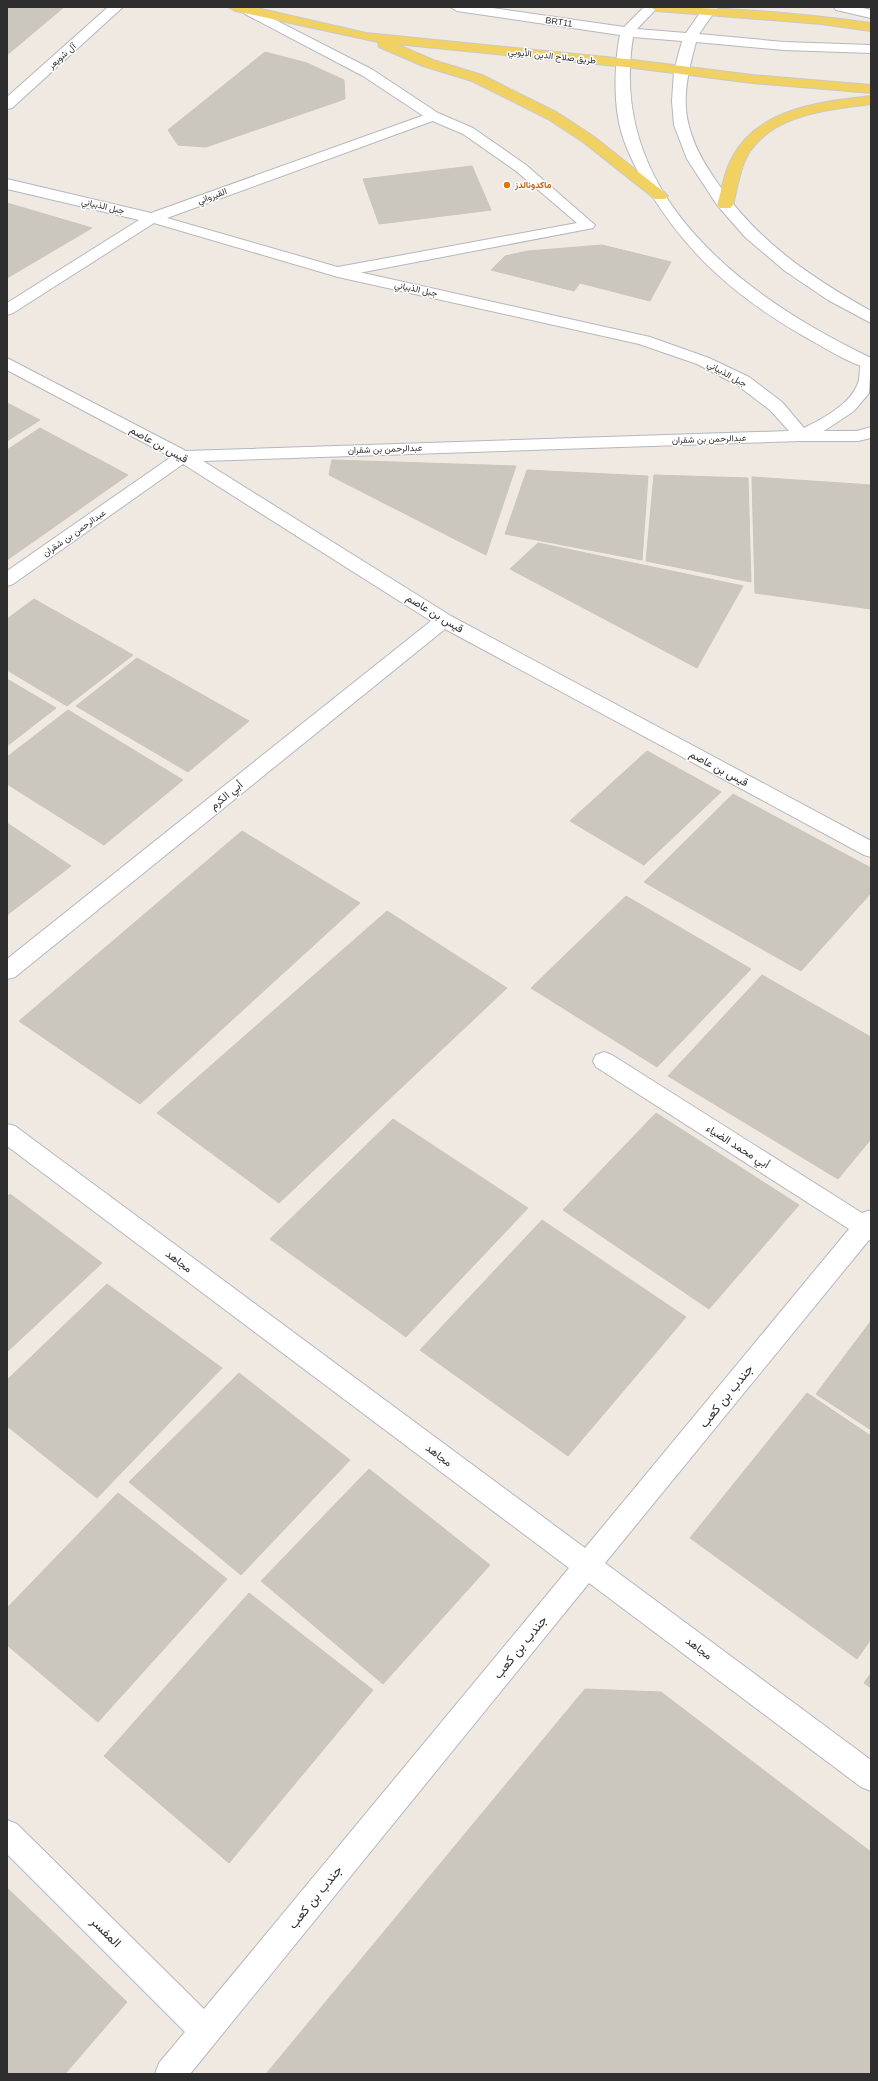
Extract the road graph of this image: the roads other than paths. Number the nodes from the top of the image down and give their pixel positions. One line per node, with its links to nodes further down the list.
1 (116, 7): 19 (street, آل شويعر)
2 (235, 7): 7 (main road, طريق صلاح الدين الأيوبي)
3 (457, 7): 11 (street, BRT11)
4 (651, 7): 11 (street)
5 (657, 7): 8 (main road)
6 (841, 7): 9 (street)
7 (250, 10): 12 (main road, طريق صلاح الدين الأيوبي); 20 (lane)
8 (709, 10): 10 (main road); 13 (street)
9 (871, 14)
10 (871, 27)
11 (627, 32): 13 (street, BRT11); 15 (street)
12 (366, 37): 15 (main road, طريق صلاح الدين الأيوبي); 22 (main road)
13 (690, 38): 14 (street); 16 (street)
14 (871, 49)
15 (626, 63): 16 (main road, طريق صلاح الدين الأيوبي); 22 (street)
16 (681, 71): 17 (main road, طريق صلاح الدين الأيوبي); 23 (street)
17 (871, 88)
18 (871, 100): 23 (main road)
19 (7, 105)
20 (433, 116): 24 (street, القيرواني); 25 (lane)
21 (7, 184): 24 (street, جبل الذبياني)
22 (660, 196): 29 (street)
23 (725, 205): 27 (street)
24 (152, 218): 25 (street, جبل الذبياني); 26 (street, القيرواني)
25 (338, 272): 31 (street, جبل الذبياني)
26 (7, 310)
27 (871, 318)
28 (7, 362): 32 (street, قيس بن عاصم)
29 (870, 363): 31 (street, عبدالرحمن بن شقران)
30 (871, 432): 31 (street, عبدالرحمن بن شقران)
31 (802, 436): 32 (street, عبدالرحمن بن شقران)
32 (183, 456): 33 (street, عبدالرحمن بن شقران); 34 (street, قيس بن عاصم)
33 (7, 580)
34 (444, 620): 35 (street, قيس بن عاصم); 36 (street, أبي الكرم)
35 (871, 850)
36 (7, 971)
37 (604, 1061): 39 (street, أبي محمد الضياء)
38 (7, 1133): 40 (street, مجاهد)
39 (869, 1226): 40 (street, جندب بن كعب)
40 (587, 1564): 41 (street, مجاهد); 43 (street, جندب بن كعب)
41 (871, 1777)
42 (7, 1834): 43 (street, المفسر)
43 (205, 2031): 44 (street, جندب بن كعب)
44 (170, 2074)

